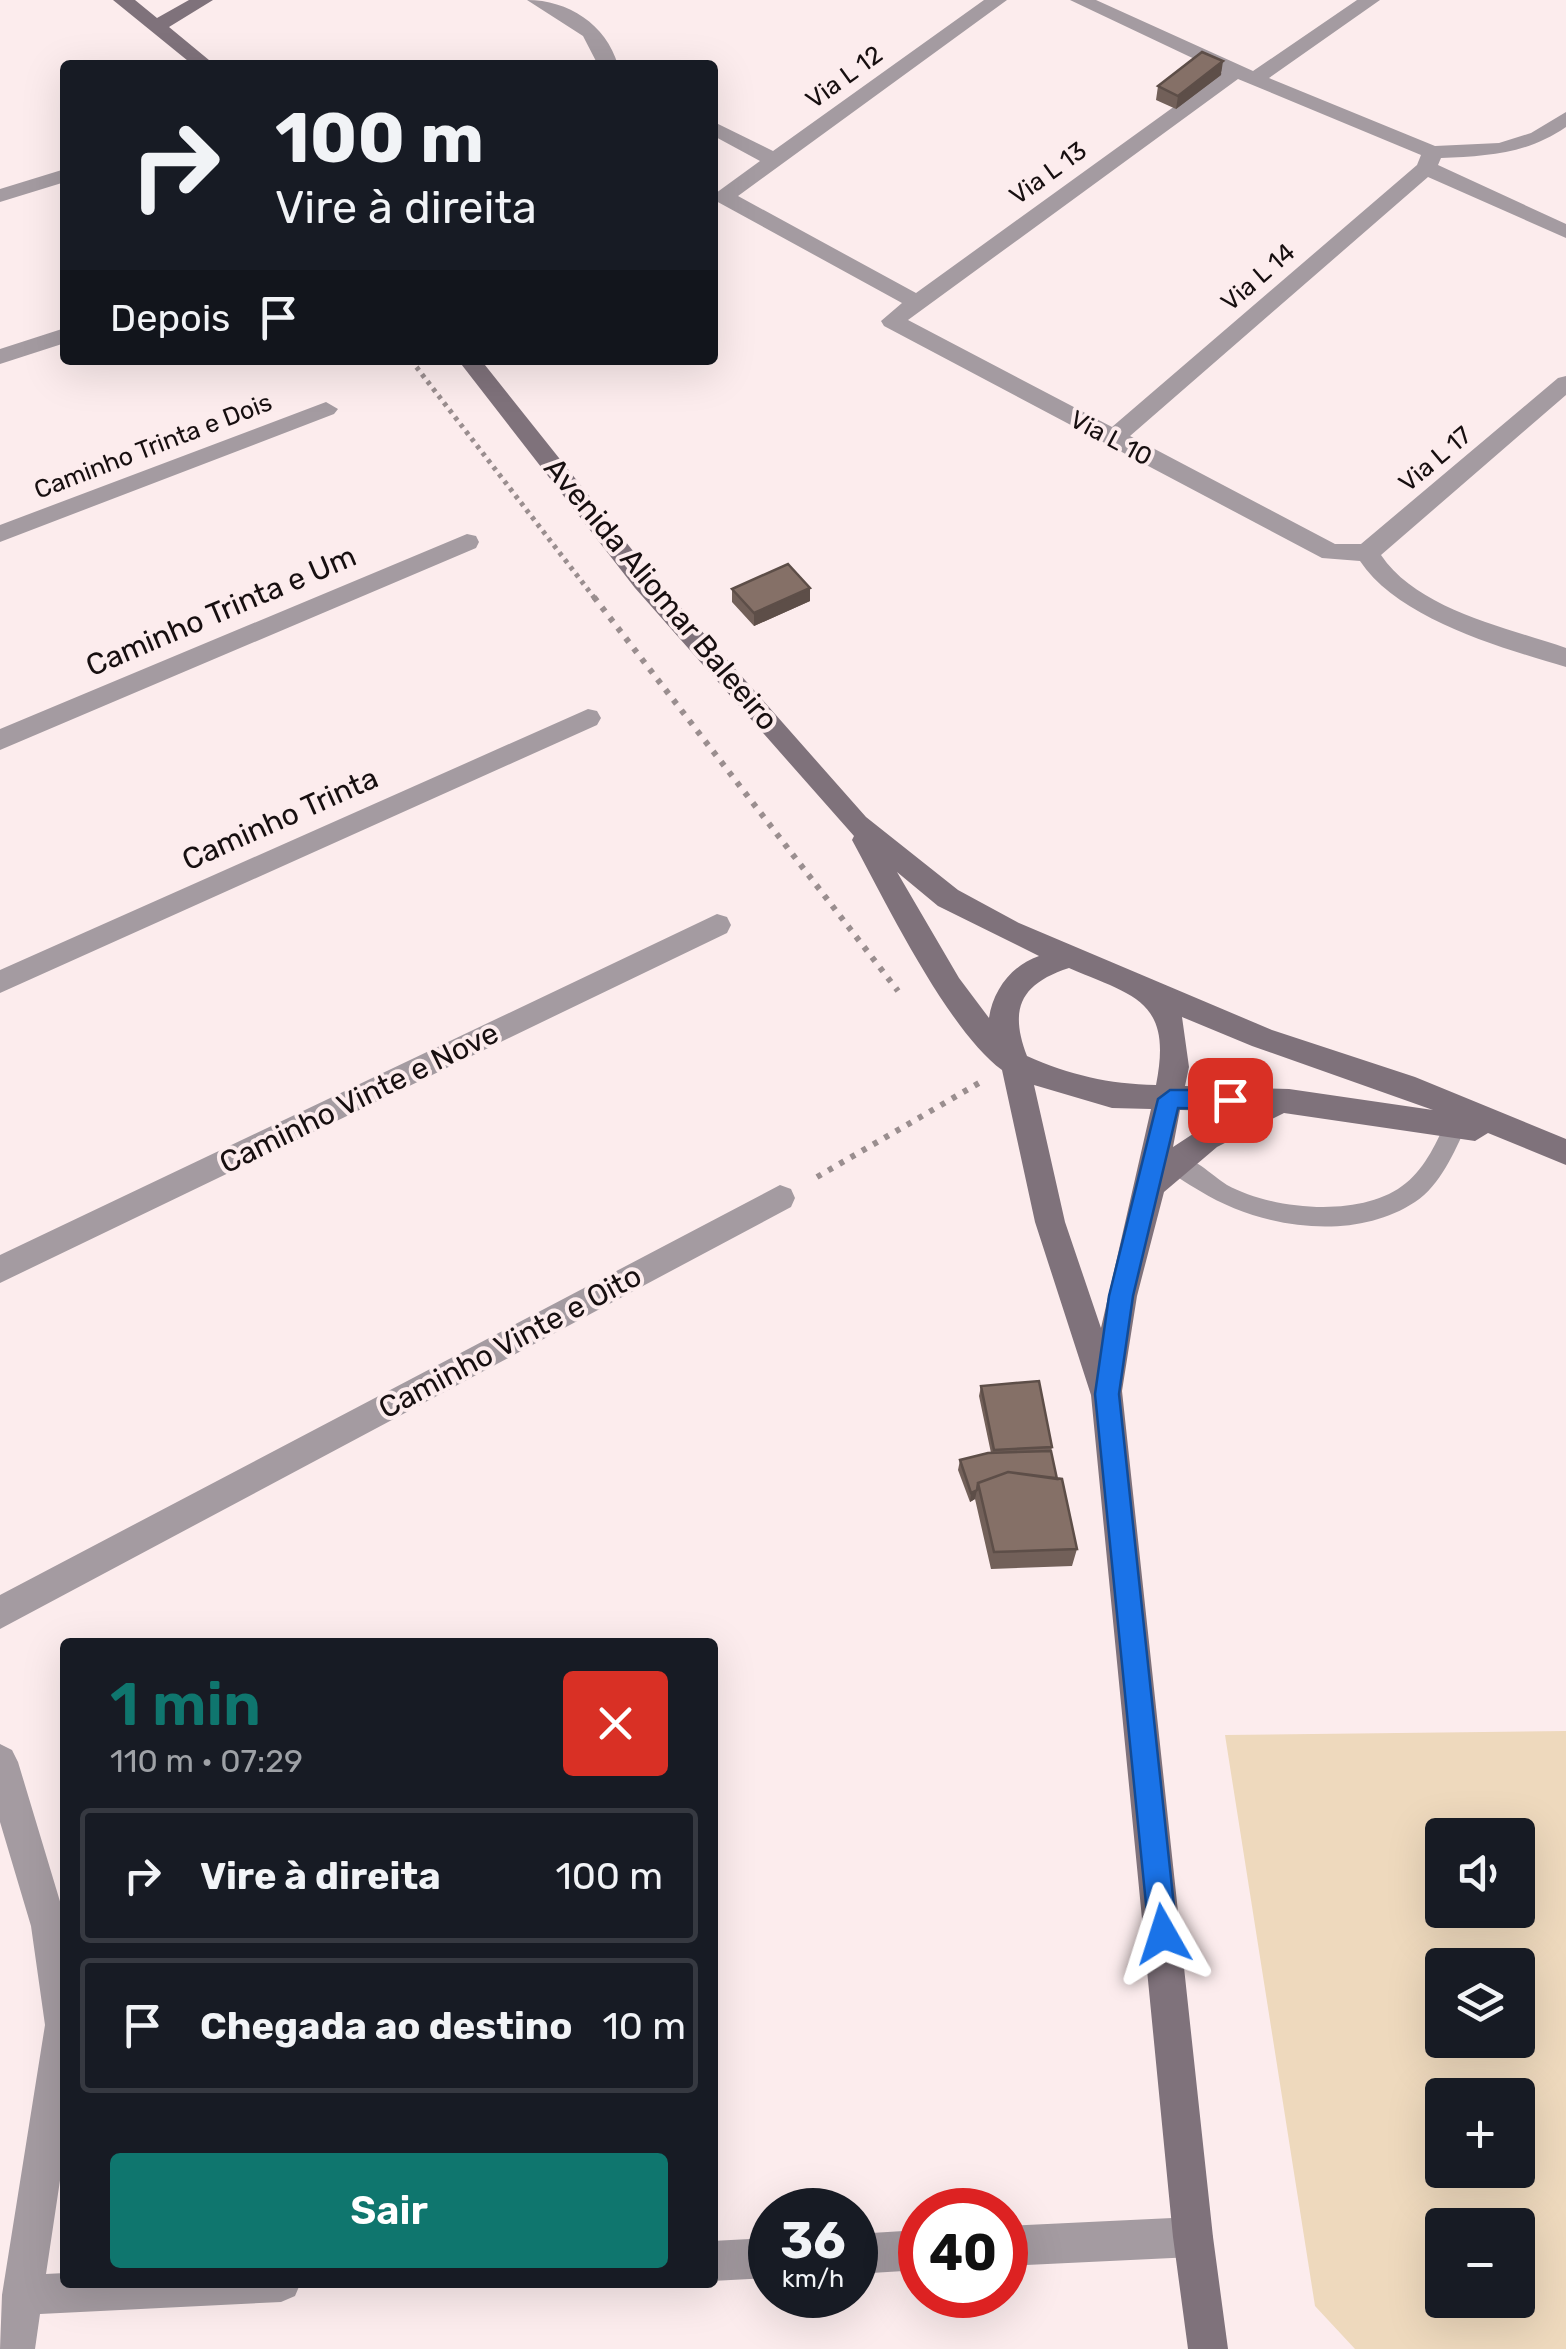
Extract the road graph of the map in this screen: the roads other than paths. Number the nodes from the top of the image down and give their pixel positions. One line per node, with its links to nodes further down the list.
1 (123, 0): 7 (main road)
2 (203, 0): 7 (main road)
3 (536, 0): 9 (street)
4 (996, 0): 13 (street, Via L 12)
5 (1080, 0): 10 (street)
6 (1370, 0): 10 (street, Via L 13)
7 (157, 26): 8 (main road)
8 (199, 60)
9 (607, 60)
10 (1246, 74): 14 (street); 18 (street, Via L 13)
11 (1566, 118): 14 (street)
12 (718, 130): 13 (street)
13 (776, 160): 18 (street, Via L 12)
14 (1429, 160): 17 (street); 25 (street, Via L 14)
15 (60, 175): 16 (street)
16 (0, 196)
17 (1566, 232)
18 (916, 302): 19 (street, Via L 13)
19 (892, 321): 25 (street, Via L 10)
20 (60, 337): 21 (street)
21 (0, 357)
22 (473, 365): 32 (main road, Avenida Aliomar Baleeiro)
23 (1566, 383): 28 (street, Via L 17)
24 (326, 409): 26 (street, Caminho Trinta e Dois)
25 (1112, 439): 28 (street, Via L 10)
26 (0, 534)
27 (467, 542): 31 (street, Caminho Trinta e Um)
28 (1367, 553): 29 (street)
29 (1566, 658)
30 (588, 718): 35 (street, Caminho Trinta)
31 (0, 740)
32 (856, 824): 34 (main road, Avenida Aliomar Baleeiro); 37 (main road, Avenida Aliomar Baleeiro)
33 (717, 925): 45 (street, Caminho Vinte e Nove)
34 (1070, 957): 36 (main road, Avenida Aliomar Baleeiro); 37 (main road)
35 (0, 982)
36 (1152, 992): 38 (main road); 41 (main road, Avenida Aliomar Baleeiro)
37 (1015, 1064): 38 (main road, Avenida Aliomar Baleeiro); 46 (main road)
38 (1170, 1099): 39 (main road, Avenida Aliomar Baleeiro); 43 (main road)
39 (1289, 1101): 40 (main road, Avenida Aliomar Baleeiro); 42 (main road)
40 (1456, 1125): 41 (main road, Avenida Aliomar Baleeiro); 42 (lane)
41 (1561, 1150)
42 (1175, 1162): 43 (main road)
43 (1151, 1185): 46 (main road)
44 (780, 1198): 47 (street, Caminho Vinte e Oito)
45 (0, 1270)
46 (1107, 1394): 51 (main road)
47 (0, 1613)
48 (3, 1783): 49 (street)
49 (60, 1997)
50 (60, 2051): 56 (street)
51 (1193, 2236): 52 (street); 58 (main road)
52 (1028, 2245)
53 (748, 2259): 54 (street)
54 (718, 2261)
55 (162, 2288): 56 (street)
56 (22, 2295): 57 (street)
57 (15, 2349)
58 (1208, 2349)

